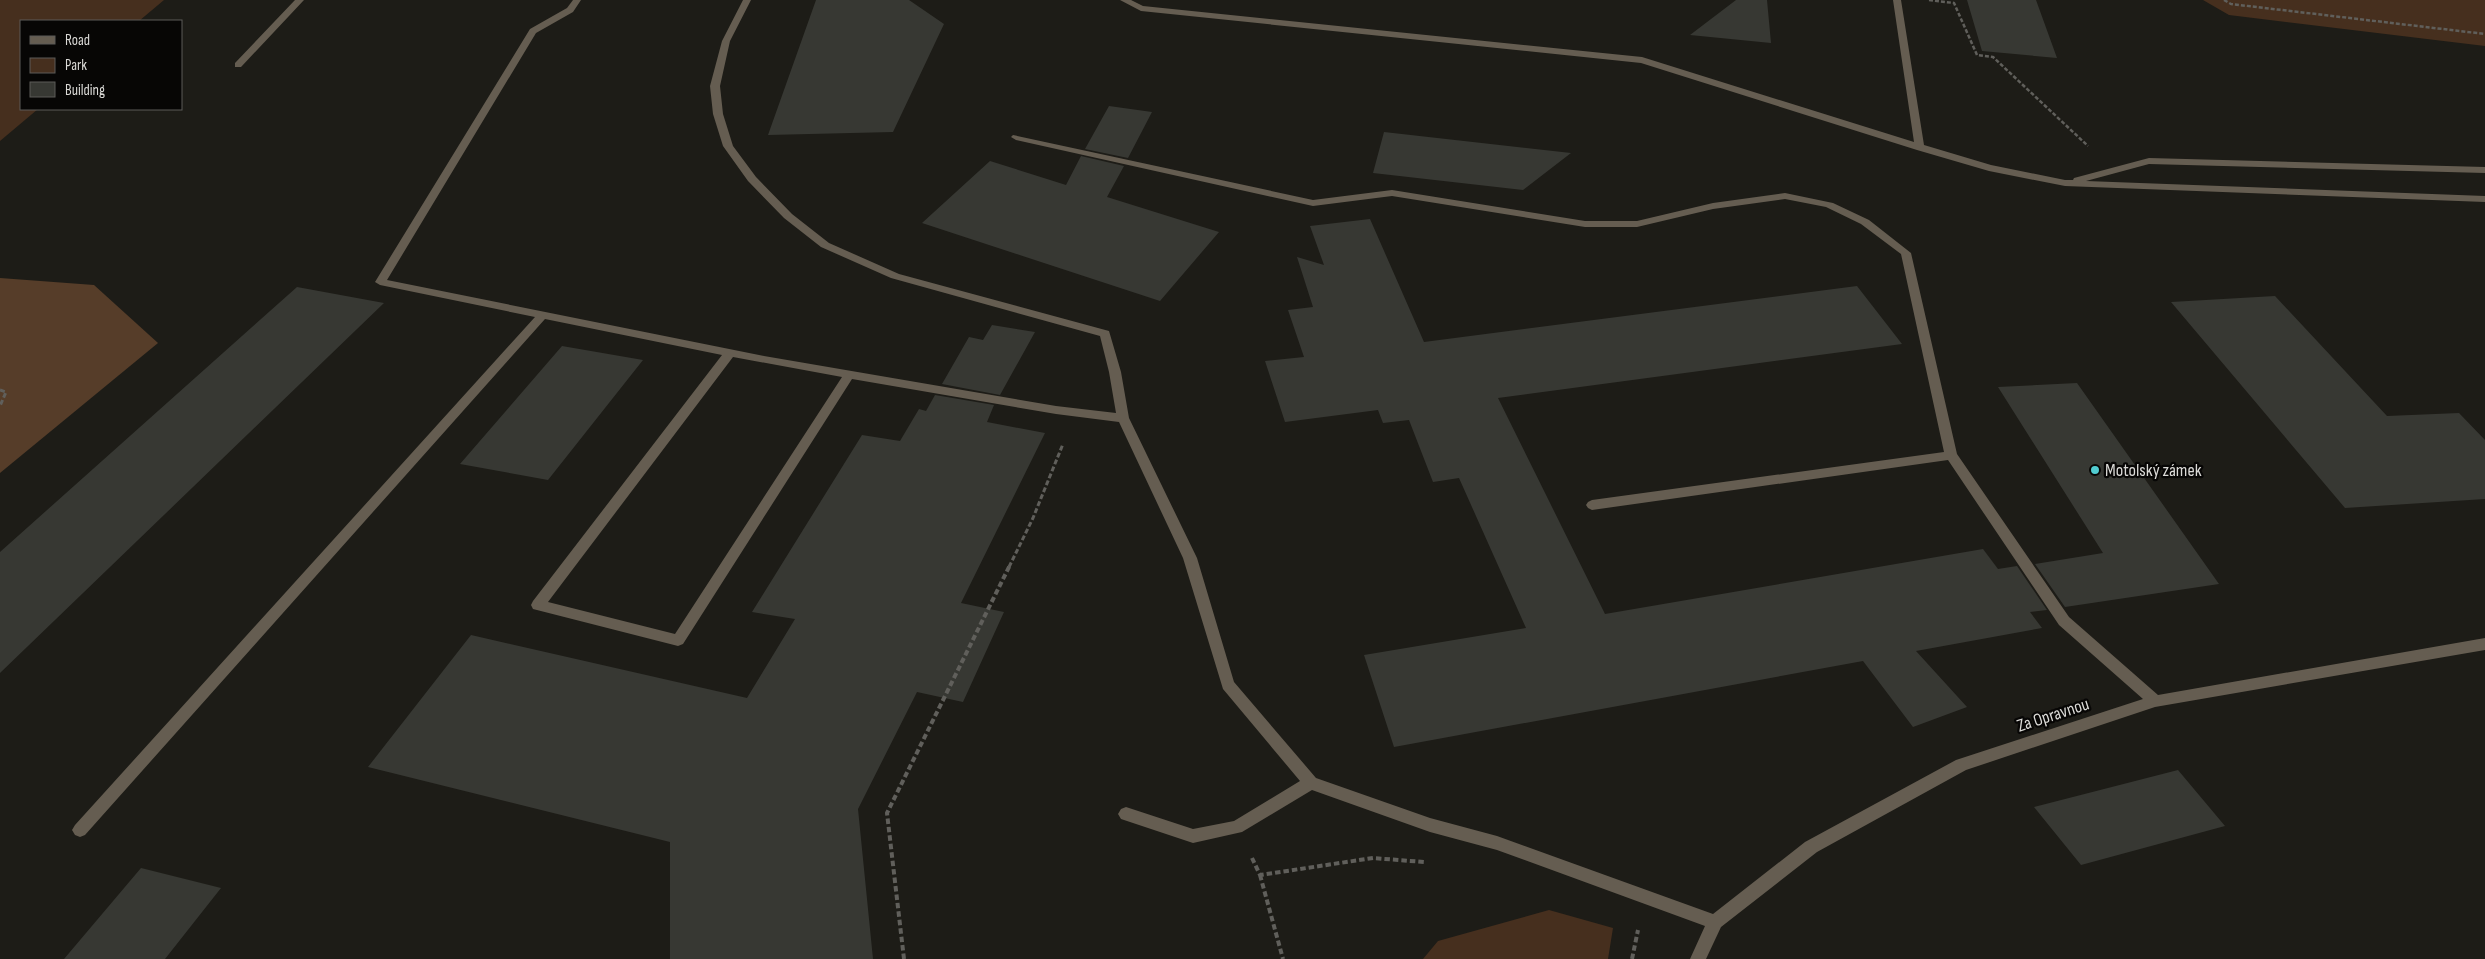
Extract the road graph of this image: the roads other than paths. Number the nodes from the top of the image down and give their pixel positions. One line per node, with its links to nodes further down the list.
1 (300, 0): 6 (street)
2 (577, 0): 12 (street)
3 (747, 0): 15 (street)
4 (1124, 0): 8 (street)
5 (1897, 0): 8 (street)
6 (238, 65)
7 (1016, 137): 16 (street)
8 (1920, 148): 10 (street)
9 (2485, 170): 10 (street)
10 (2065, 183): 11 (street)
11 (2485, 199)
12 (543, 315): 13 (street); 22 (street)
13 (730, 353): 14 (street); 14 (street)
14 (849, 374): 15 (street)
15 (1123, 418): 20 (street)
16 (1951, 454): 17 (street); 19 (street)
17 (1592, 505)
18 (2485, 644): 19 (street, Za Opravnou)
19 (2154, 701): 23 (street, Za Opravnou)
20 (1311, 782): 21 (street); 23 (street)
21 (1126, 814)
22 (80, 830)
23 (1715, 922): 24 (street, Za Opravnou)
24 (1698, 959)

